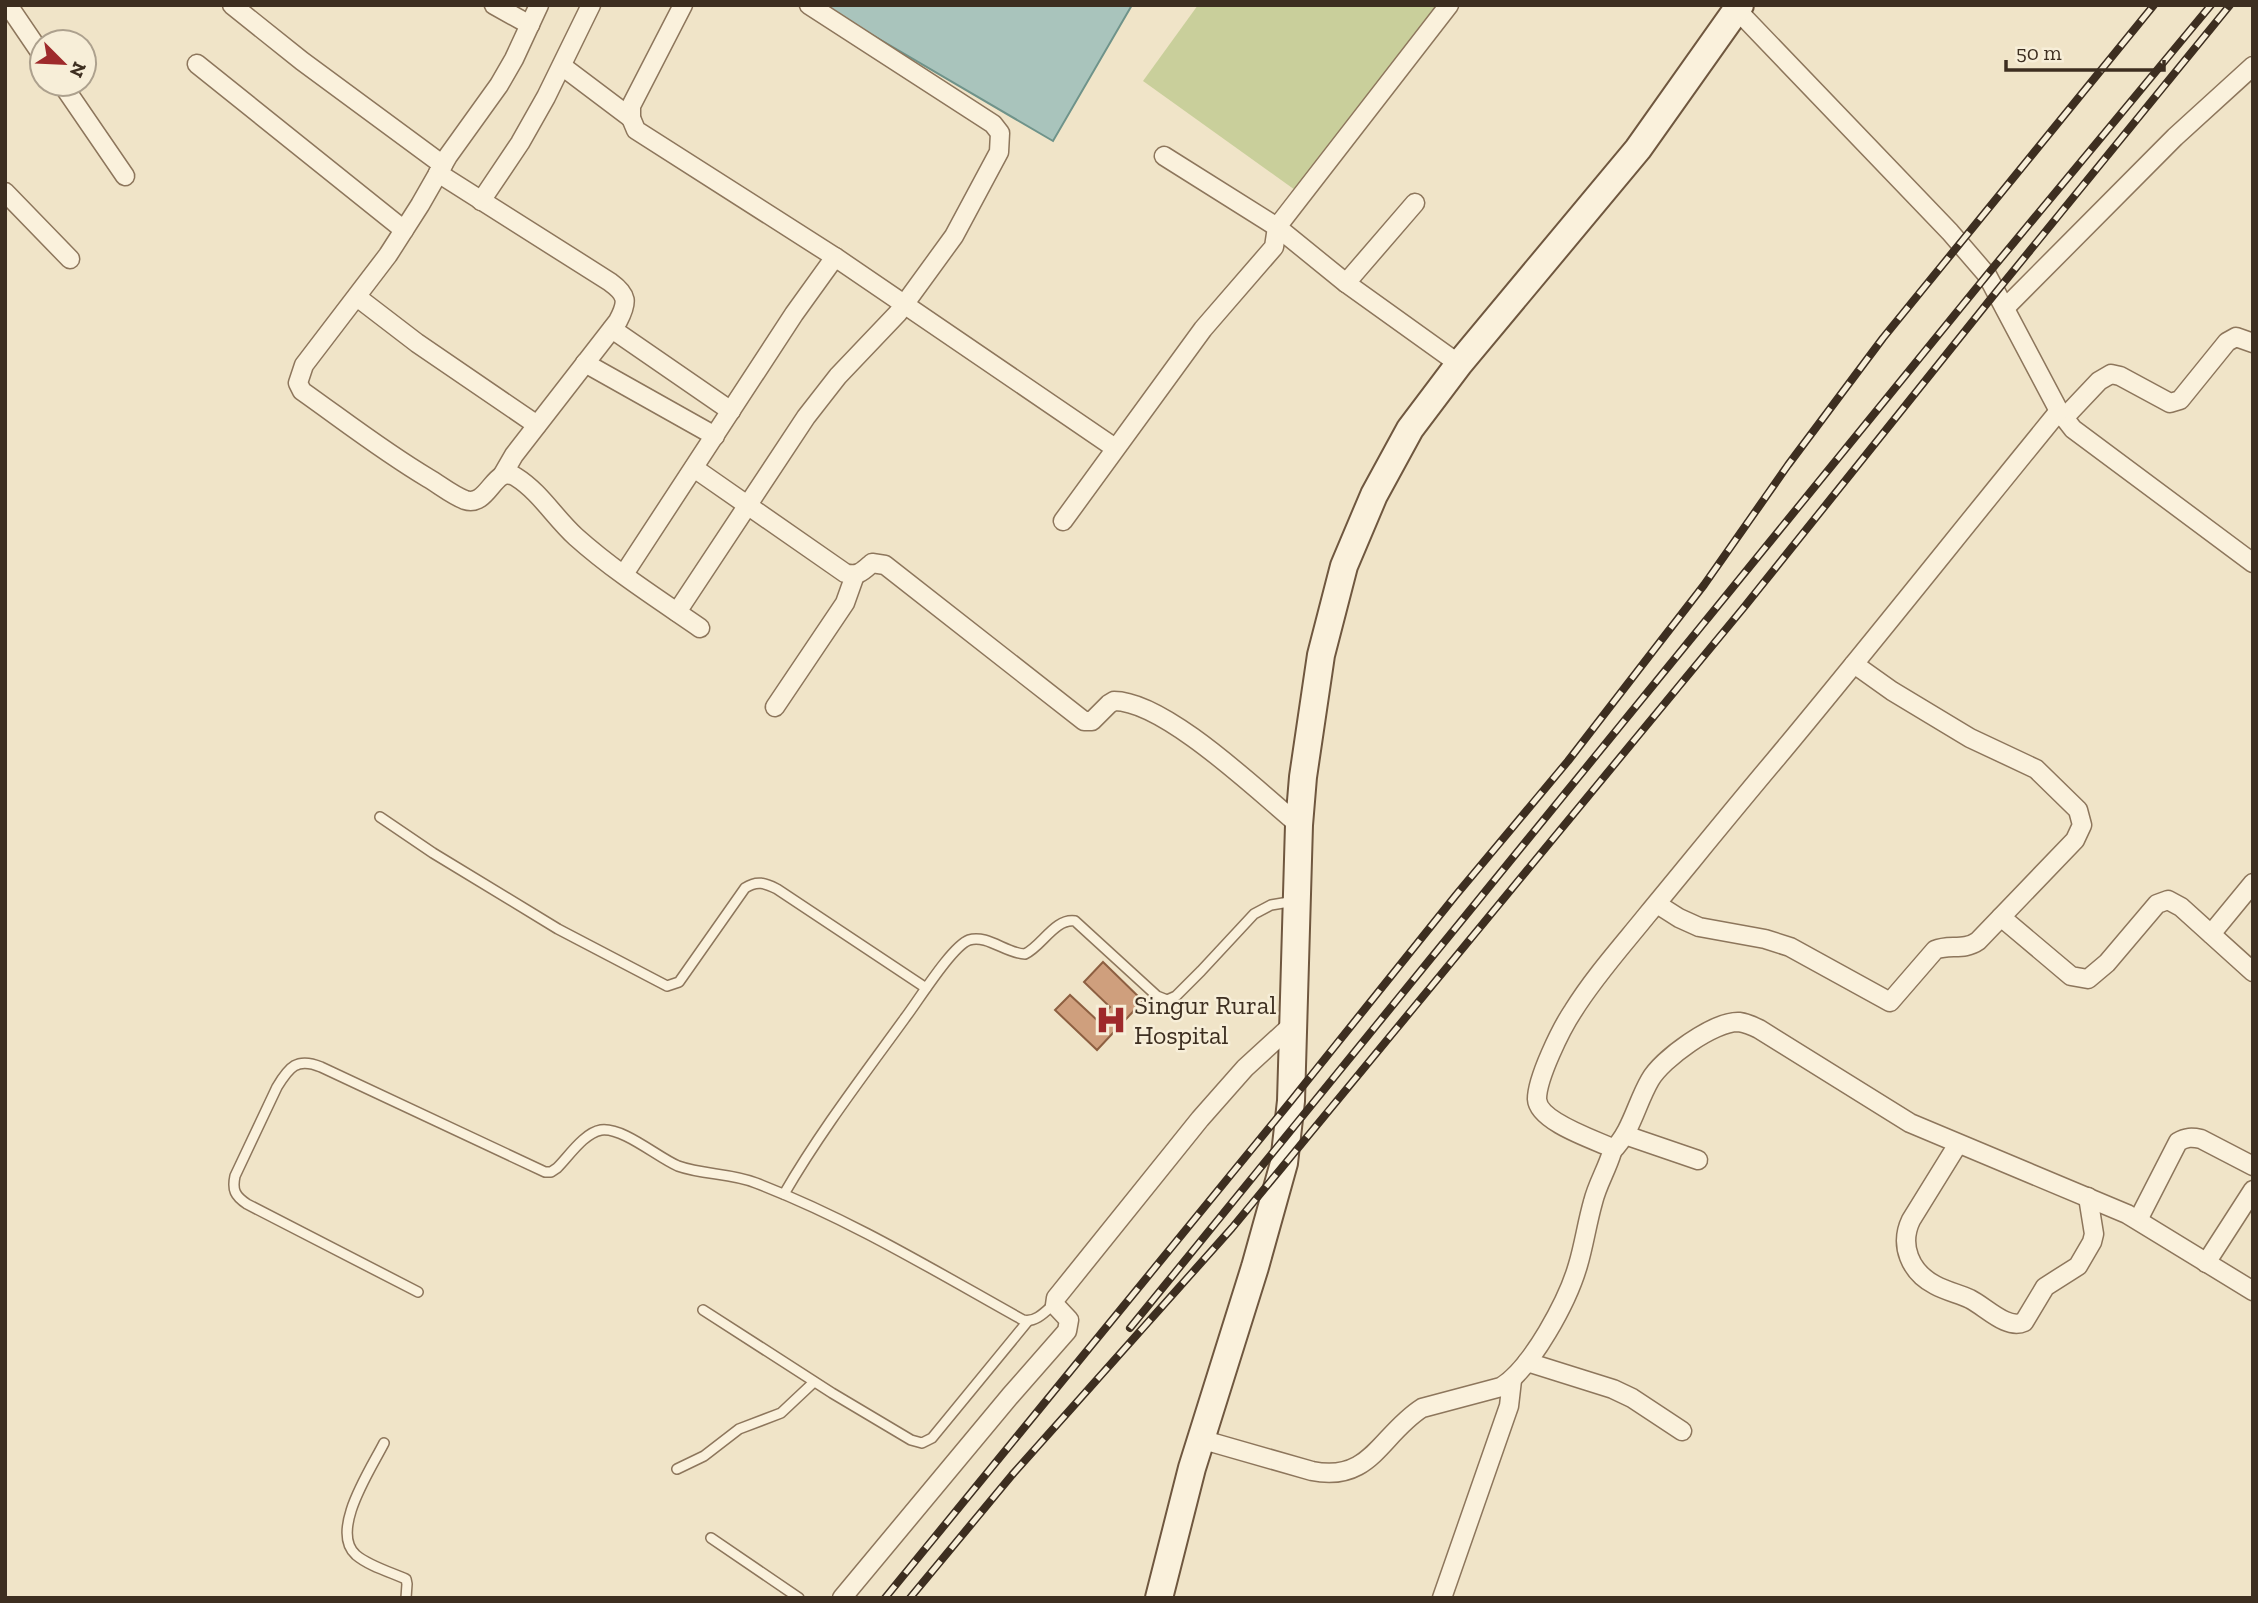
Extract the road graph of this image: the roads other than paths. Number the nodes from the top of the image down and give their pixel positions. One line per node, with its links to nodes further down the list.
1 (8, 5): 11 (street)
2 (232, 5): 18 (street)
3 (494, 5): 10 (street)
4 (539, 5): 10 (street)
5 (591, 5): 13 (street)
6 (683, 5): 16 (street)
7 (808, 5): 29 (street)
8 (1449, 5): 23 (street)
9 (1739, 8): 30 (street); 34 (main road)
10 (530, 25): 18 (street)
11 (28, 34)
12 (197, 64): 24 (street)
13 (562, 66): 16 (street); 21 (street)
14 (2253, 66): 30 (street)
15 (72, 98): 19 (street)
16 (631, 118): 25 (street)
17 (1164, 156): 23 (street)
18 (440, 169): 21 (street); 24 (street)
19 (125, 176)
20 (5, 192): 26 (street)
21 (481, 201): 31 (street)
22 (1415, 203): 27 (street)
23 (1276, 227): 27 (street); 39 (street)
24 (404, 230): 28 (street)
25 (835, 257): 29 (street); 35 (street)
26 (70, 259)
27 (1346, 283): 34 (street)
28 (357, 297): 37 (street); 41 (street)
29 (905, 305): 39 (street); 42 (street)
30 (2006, 308): 36 (street)
31 (612, 329): 33 (street); 35 (street)
32 (2253, 343): 36 (street)
33 (585, 363): 37 (street); 38 (street)
34 (1459, 364): 52 (main road)
35 (731, 411): 38 (street)
36 (2062, 415): 44 (street); 49 (street)
37 (537, 425): 41 (street)
38 (715, 436): 40 (street)
39 (1115, 448): 43 (street)
40 (694, 468): 42 (street); 45 (street)
41 (503, 474): 45 (street)
42 (748, 505): 46 (street); 47 (street)
43 (1063, 521)
44 (2253, 563)
45 (624, 574): 47 (street)
46 (855, 575): 50 (street); 52 (street)
47 (677, 612): 48 (street)
48 (700, 628)
49 (1854, 664): 55 (street); 56 (street)
50 (775, 707)
51 (380, 817): 59 (lane)
52 (1299, 825): 54 (main road)
53 (2253, 883): 57 (street)
54 (1297, 901): 59 (lane); 60 (main road)
55 (1657, 904): 56 (street); 63 (street)
56 (2001, 917): 57 (street)
57 (2211, 934): 58 (street)
58 (2253, 972)
59 (926, 988): 67 (lane)
60 (1292, 1025): 73 (street); 80 (main road)
61 (1625, 1135): 62 (street); 63 (street); 64 (street)
62 (1958, 1144): 68 (street); 68 (street)
63 (1612, 1151): 76 (street)
64 (1698, 1160)
65 (2253, 1166): 69 (street)
66 (2253, 1190): 70 (street)
67 (784, 1194): 72 (lane); 75 (lane)
68 (2088, 1197): 69 (street)
69 (2138, 1220): 70 (street)
70 (2206, 1263): 71 (street)
71 (2253, 1291)
72 (418, 1292)
73 (1055, 1303): 75 (lane); 86 (street)
74 (703, 1310): 78 (lane)
75 (1028, 1321): 78 (lane)
76 (1527, 1362): 77 (street); 79 (street)
77 (1512, 1380): 80 (street); 88 (street)
78 (814, 1382): 82 (lane)
79 (1682, 1431)
80 (1200, 1440): 87 (main road)
81 (384, 1443): 84 (lane)
82 (677, 1469)
83 (711, 1538): 85 (lane)
84 (406, 1598)
85 (799, 1598)
86 (842, 1598)
87 (1159, 1598)
88 (1442, 1598)

